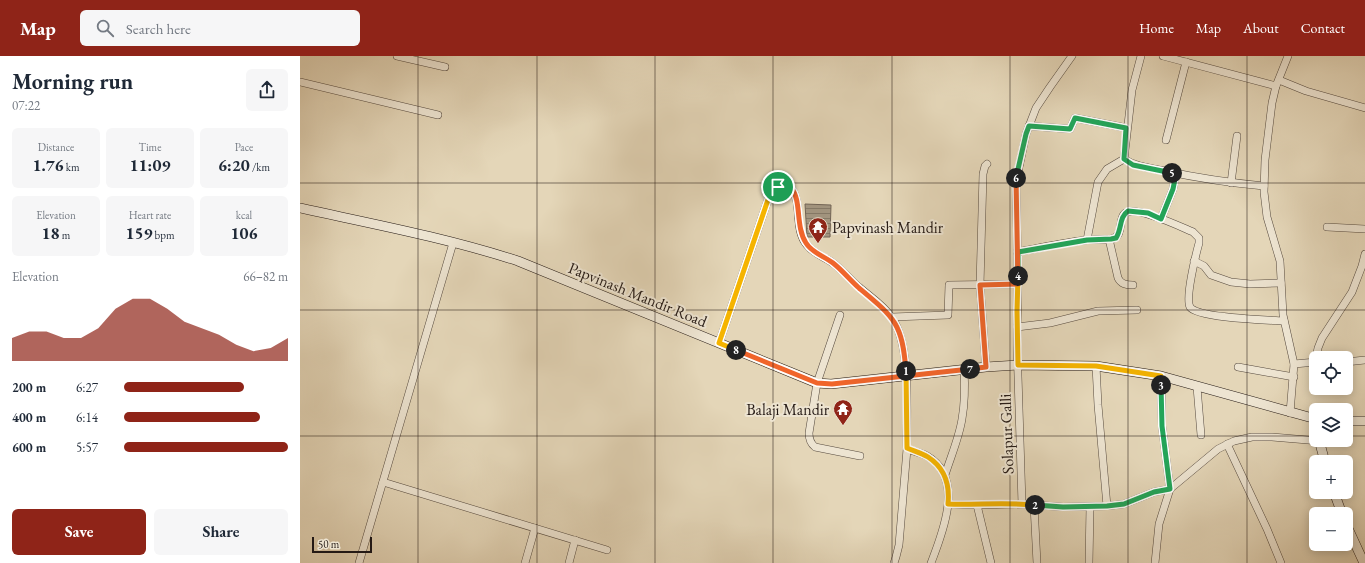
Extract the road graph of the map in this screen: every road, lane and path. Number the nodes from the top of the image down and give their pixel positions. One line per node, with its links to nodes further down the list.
1 (396, 56): 7 (street)
2 (1072, 56): 12 (street, Solapur Galli)
3 (1141, 56): 13 (street)
4 (1162, 56): 6 (street)
5 (1288, 56): 9 (street)
6 (1186, 62): 9 (street); 15 (street)
7 (445, 67)
8 (300, 82): 11 (street)
9 (1277, 83): 10 (street); 20 (street)
10 (1365, 108)
11 (438, 115)
12 (1029, 126): 13 (street); 28 (street, Solapur Galli)
13 (1126, 128): 16 (street)
14 (1237, 136): 19 (street)
15 (1166, 140)
16 (1124, 159): 18 (street); 26 (street)
17 (988, 164): 33 (street)
18 (1176, 174): 19 (street); 22 (street)
19 (1231, 183): 20 (street)
20 (1264, 186): 31 (street)
21 (300, 208): 27 (street, Papvinash Mandir Road)
22 (1161, 219): 25 (street); 30 (street)
23 (1327, 227): 24 (street)
24 (1365, 229)
25 (1109, 239): 26 (street); 34 (street)
26 (1087, 240): 28 (street)
27 (453, 243): 40 (street, Papvinash Mandir Road); 66 (street)
28 (1018, 252): 32 (street, Solapur Galli)
29 (1365, 254): 41 (street)
30 (1194, 261): 31 (street); 38 (street)
31 (1280, 283): 38 (street)
32 (1018, 284): 33 (street); 39 (street, Solapur Galli)
33 (980, 285): 37 (street); 48 (street)
34 (1133, 286)
35 (1137, 310): 39 (street)
36 (840, 315): 54 (street)
37 (892, 317): 40 (street); 51 (street)
38 (1284, 321): 45 (street)
39 (1017, 327): 46 (street, Solapur Galli)
40 (719, 343): 54 (street, Papvinash Mandir Road)
41 (1317, 351)
42 (1365, 360): 43 (street)
43 (1353, 361)
44 (1309, 363): 45 (street)
45 (1294, 364): 53 (street)
46 (1018, 365): 47 (street, Papvinash Mandir Road); 48 (street, Papvinash Mandir Road); 69 (street, Solapur Galli)
47 (1096, 366): 52 (street, Papvinash Mandir Road); 73 (street)
48 (986, 367): 50 (street, Papvinash Mandir Road)
49 (1238, 367): 53 (street)
50 (964, 369): 51 (street, Papvinash Mandir Road); 65 (street)
51 (906, 376): 54 (street, Papvinash Mandir Road); 63 (street)
52 (1161, 376): 55 (street, Papvinash Mandir Road); 67 (street)
53 (1294, 377): 56 (street)
54 (817, 383): 64 (street)
55 (1197, 386): 56 (street, Papvinash Mandir Road); 60 (street)
56 (1290, 413): 57 (street, Papvinash Mandir Road)
57 (1309, 418)
58 (1353, 421): 59 (street)
59 (1365, 422)
60 (1201, 434)
61 (1309, 440): 62 (street)
62 (1227, 444): 67 (street); 87 (street)
63 (907, 448): 65 (street); 81 (street)
64 (860, 456)
65 (945, 475): 68 (street)
66 (383, 482): 74 (street); 78 (street)
67 (1170, 489): 73 (street); 86 (street)
68 (948, 504): 70 (street); 82 (street)
69 (1022, 504): 70 (street); 71 (street)
70 (977, 505): 83 (street)
71 (1034, 505): 72 (street); 84 (street)
72 (1090, 506): 73 (street); 85 (street)
73 (1107, 506)
74 (535, 528): 76 (street); 79 (street)
75 (1353, 539): 88 (street)
76 (575, 540): 77 (street); 80 (street)
77 (607, 550)
78 (359, 563)
79 (525, 563)
80 (569, 563)
81 (894, 563)
82 (931, 563)
83 (990, 563)
84 (1037, 563)
85 (1090, 563)
86 (1155, 563)
87 (1281, 563)
88 (1364, 563)

